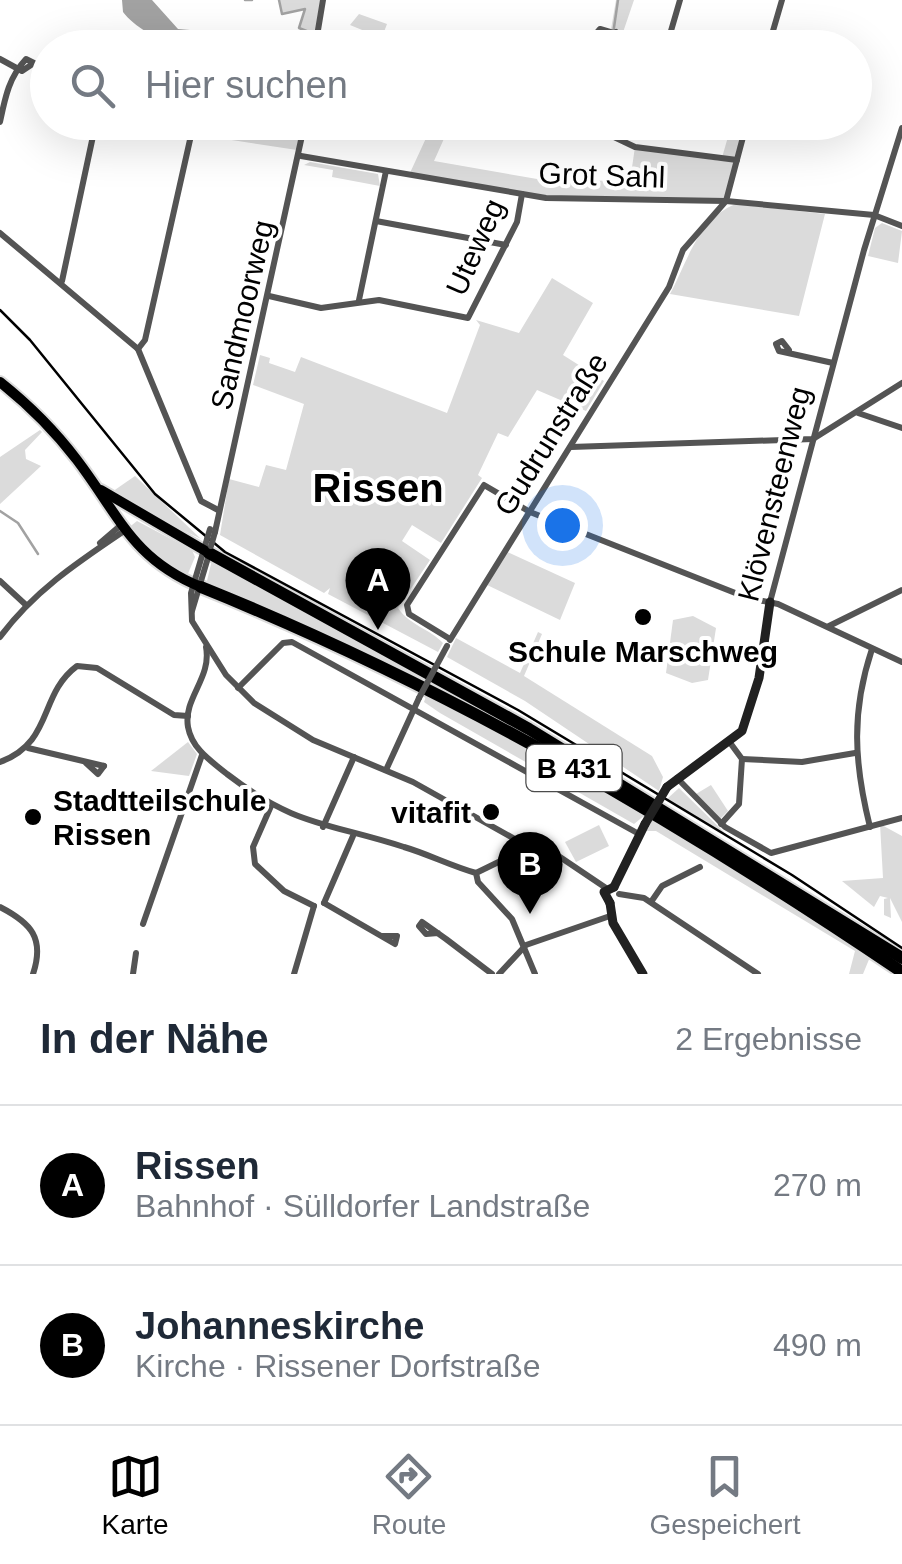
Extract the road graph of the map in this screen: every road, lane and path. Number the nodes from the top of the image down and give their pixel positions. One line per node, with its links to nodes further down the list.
1 (323, 0): 4 (street)
2 (680, 0): 5 (street)
3 (782, 0): 6 (street)
4 (318, 30)
5 (671, 30)
6 (773, 30)
7 (0, 59): 8 (street)
8 (0, 122)
9 (902, 128): 20 (street, Klövensteenweg)
10 (92, 140): 25 (street)
11 (190, 140): 28 (street)
12 (303, 140): 15 (street, Sandmoorweg)
13 (622, 140): 16 (street)
14 (742, 140): 16 (street, Gudrunstraße)
15 (301, 156): 17 (street, Grot Sahl); 26 (street, Sandmoorweg)
16 (737, 160): 19 (street, Gudrunstraße)
17 (386, 171): 18 (street, Grot Sahl); 21 (street)
18 (522, 194): 19 (street, Grot Sahl); 24 (street, Uteweg)
19 (726, 201): 20 (street, Grot Sahl); 38 (street, Gudrunstraße)
20 (874, 215): 22 (street, Grot Sahl); 30 (street, Klövensteenweg)
21 (376, 221): 24 (street); 27 (street)
22 (902, 226)
23 (0, 232): 25 (street)
24 (506, 245): 27 (street, Uteweg)
25 (62, 281): 28 (street)
26 (269, 296): 27 (street); 41 (street, Sandmoorweg)
27 (359, 300)
28 (138, 349): 41 (street)
29 (789, 350): 30 (street)
30 (834, 362): 34 (street, Klövensteenweg)
31 (0, 382): 39 (main road, B 431)
32 (902, 383): 33 (street)
33 (857, 412): 35 (street); 36 (street)
34 (817, 422): 36 (street); 37 (street, Klövensteenweg)
35 (902, 428)
36 (829, 430): 37 (street)
37 (813, 438): 38 (street); 48 (street, Klövensteenweg)
38 (570, 447): 40 (street, Gudrunstraße)
39 (96, 487): 42 (main road, B 431); 43 (main road, B 431)
40 (530, 512): 48 (street); 52 (street, Gudrunstraße); 52 (street)
41 (218, 513): 44 (street, Sandmoorweg, bridge)
42 (123, 528): 43 (main road); 46 (main road, B 431); 49 (street)
43 (191, 543): 44 (main road, B 431)
44 (208, 548): 46 (street, Sandmoorweg); 91 (highway, B 431)
45 (0, 581): 49 (street)
46 (197, 585): 53 (street, Sandmoorweg); 92 (highway, B 431)
47 (902, 590): 50 (street)
48 (770, 602): 50 (street); 61 (street, Klövensteenweg)
49 (26, 605): 51 (street)
50 (828, 627): 54 (street)
51 (0, 638)
52 (449, 642): 59 (street, Gudrunstraße, bridge)
53 (206, 646): 56 (street); 57 (street)
54 (872, 649): 55 (street); 63 (street)
55 (902, 662)
56 (206, 673): 57 (street); 60 (street)
57 (226, 675): 58 (street)
58 (238, 688): 59 (street); 65 (street)
59 (414, 706): 69 (street, Gudrunstraße); 76 (street)
60 (188, 716): 62 (street); 64 (street)
61 (730, 744): 66 (street); 70 (street, Klövensteenweg)
62 (28, 748): 67 (street); 68 (street)
63 (854, 753): 66 (street); 74 (street)
64 (202, 755): 71 (street); 86 (street)
65 (354, 757): 69 (street); 75 (street)
66 (742, 759): 73 (street)
67 (0, 762)
68 (84, 762)
69 (386, 770): 78 (street)
70 (677, 778): 73 (street); 76 (street, Klövensteenweg, bridge)
71 (272, 806): 75 (street); 83 (street)
72 (901, 821): 74 (street)
73 (722, 824): 74 (street)
74 (870, 827)
75 (323, 828): 77 (street)
76 (639, 834): 81 (street, Klövensteenweg)
77 (353, 836): 80 (street); 83 (street)
78 (528, 847): 80 (street); 81 (street)
79 (700, 867): 82 (street)
80 (476, 873): 89 (street)
81 (611, 893): 82 (street); 85 (street)
82 (651, 902): 99 (street)
83 (319, 904): 88 (street); 95 (street)
84 (0, 907): 93 (street)
85 (610, 916): 89 (street); 98 (street)
86 (143, 924)
87 (438, 934): 96 (street)
88 (382, 936)
89 (526, 945): 96 (street); 97 (street)
90 (136, 953): 94 (street)
91 (902, 958)
92 (902, 972)
93 (33, 974)
94 (133, 974)
95 (294, 974)
96 (496, 974)
97 (535, 974)
98 (643, 974)
99 (758, 974)

